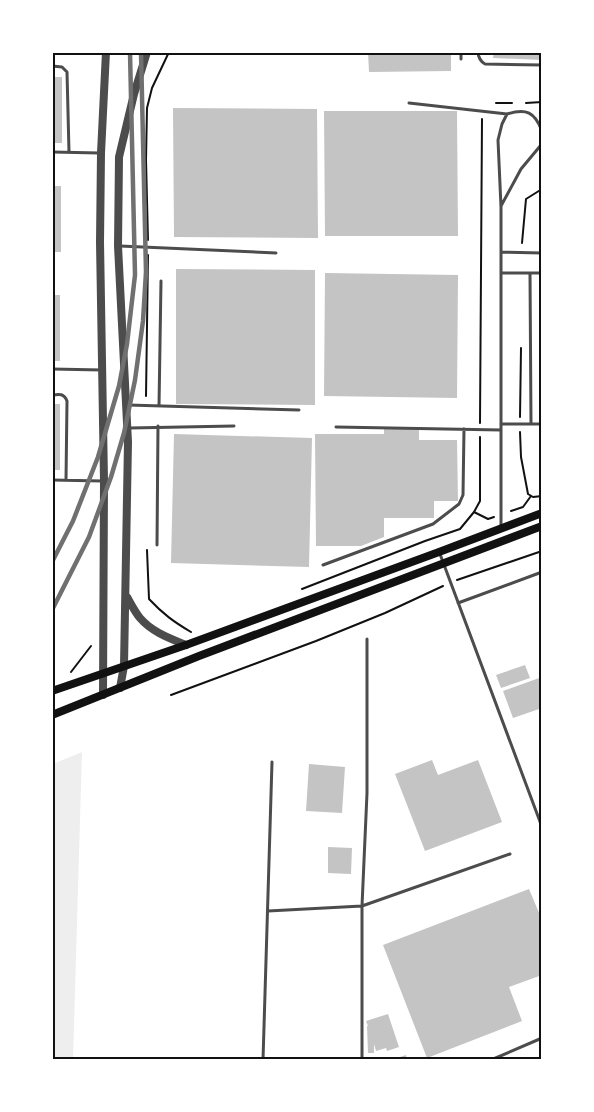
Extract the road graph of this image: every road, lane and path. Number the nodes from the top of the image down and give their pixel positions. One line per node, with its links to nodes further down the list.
1 (106, 52): 18 (street)
2 (147, 52): 20 (street)
3 (169, 52): 21 (path)
4 (461, 52): 6 (lane)
5 (478, 52): 7 (lane)
6 (461, 58)
7 (542, 65)
8 (52, 66): 17 (lane)
9 (542, 102): 12 (path)
10 (410, 103): 13 (lane)
11 (512, 103): 13 (path)
12 (522, 103)
13 (482, 111): 14 (lane); 45 (path)
14 (507, 114): 15 (lane); 19 (lane)
15 (542, 132): 19 (lane)
16 (52, 152): 17 (lane)
17 (69, 152): 18 (lane)
18 (101, 153): 30 (street)
19 (501, 207): 22 (lane)
20 (118, 246): 21 (lane); 32 (street)
21 (148, 247): 23 (lane); 33 (path)
22 (501, 252): 24 (lane); 25 (lane)
23 (276, 253)
24 (542, 253)
25 (501, 273): 26 (lane); 36 (lane)
26 (530, 273): 27 (lane); 38 (lane)
27 (542, 273)
28 (161, 282): 34 (lane)
29 (52, 369): 30 (lane)
30 (102, 370): 49 (street)
31 (52, 394): 48 (lane)
32 (126, 405): 33 (lane); 43 (street)
33 (146, 406): 34 (lane)
34 (159, 406): 35 (lane)
35 (299, 410)
36 (501, 424): 37 (lane); 46 (lane)
37 (520, 424): 38 (lane); 50 (path)
38 (531, 424): 39 (lane)
39 (542, 424)
40 (158, 426): 41 (lane); 43 (lane); 54 (lane)
41 (234, 426)
42 (336, 427): 44 (lane)
43 (128, 428): 61 (street)
44 (464, 429): 45 (lane); 58 (lane)
45 (480, 429): 46 (lane)
46 (501, 430): 53 (lane)
47 (52, 480): 48 (lane)
48 (66, 480): 49 (lane)
49 (104, 481): 66 (street)
50 (542, 496)
51 (542, 513): 53 (main road)
52 (542, 526): 57 (main road)
53 (501, 529): 56 (main road)
54 (157, 545)
55 (542, 551): 60 (path)
56 (439, 552): 57 (lane); 64 (main road)
57 (443, 564): 60 (lane); 67 (main road)
58 (323, 565)
59 (542, 572): 62 (lane)
60 (450, 582): 62 (lane); 70 (path)
61 (126, 596): 64 (street); 65 (street)
62 (458, 603): 73 (lane)
63 (367, 639): 76 (lane)
64 (186, 645): 65 (main road)
65 (124, 666): 66 (main road); 67 (street)
66 (103, 674): 68 (main road); 69 (street)
67 (120, 688): 69 (main road)
68 (52, 691)
69 (103, 695): 71 (main road)
70 (171, 695)
71 (52, 715)
72 (272, 762): 77 (lane)
73 (540, 820): 74 (lane)
74 (542, 827)
75 (510, 855): 76 (lane)
76 (362, 906): 77 (lane); 80 (lane)
77 (268, 911): 79 (lane)
78 (542, 1038): 81 (lane)
79 (263, 1059)
80 (362, 1059)
81 (491, 1059)

